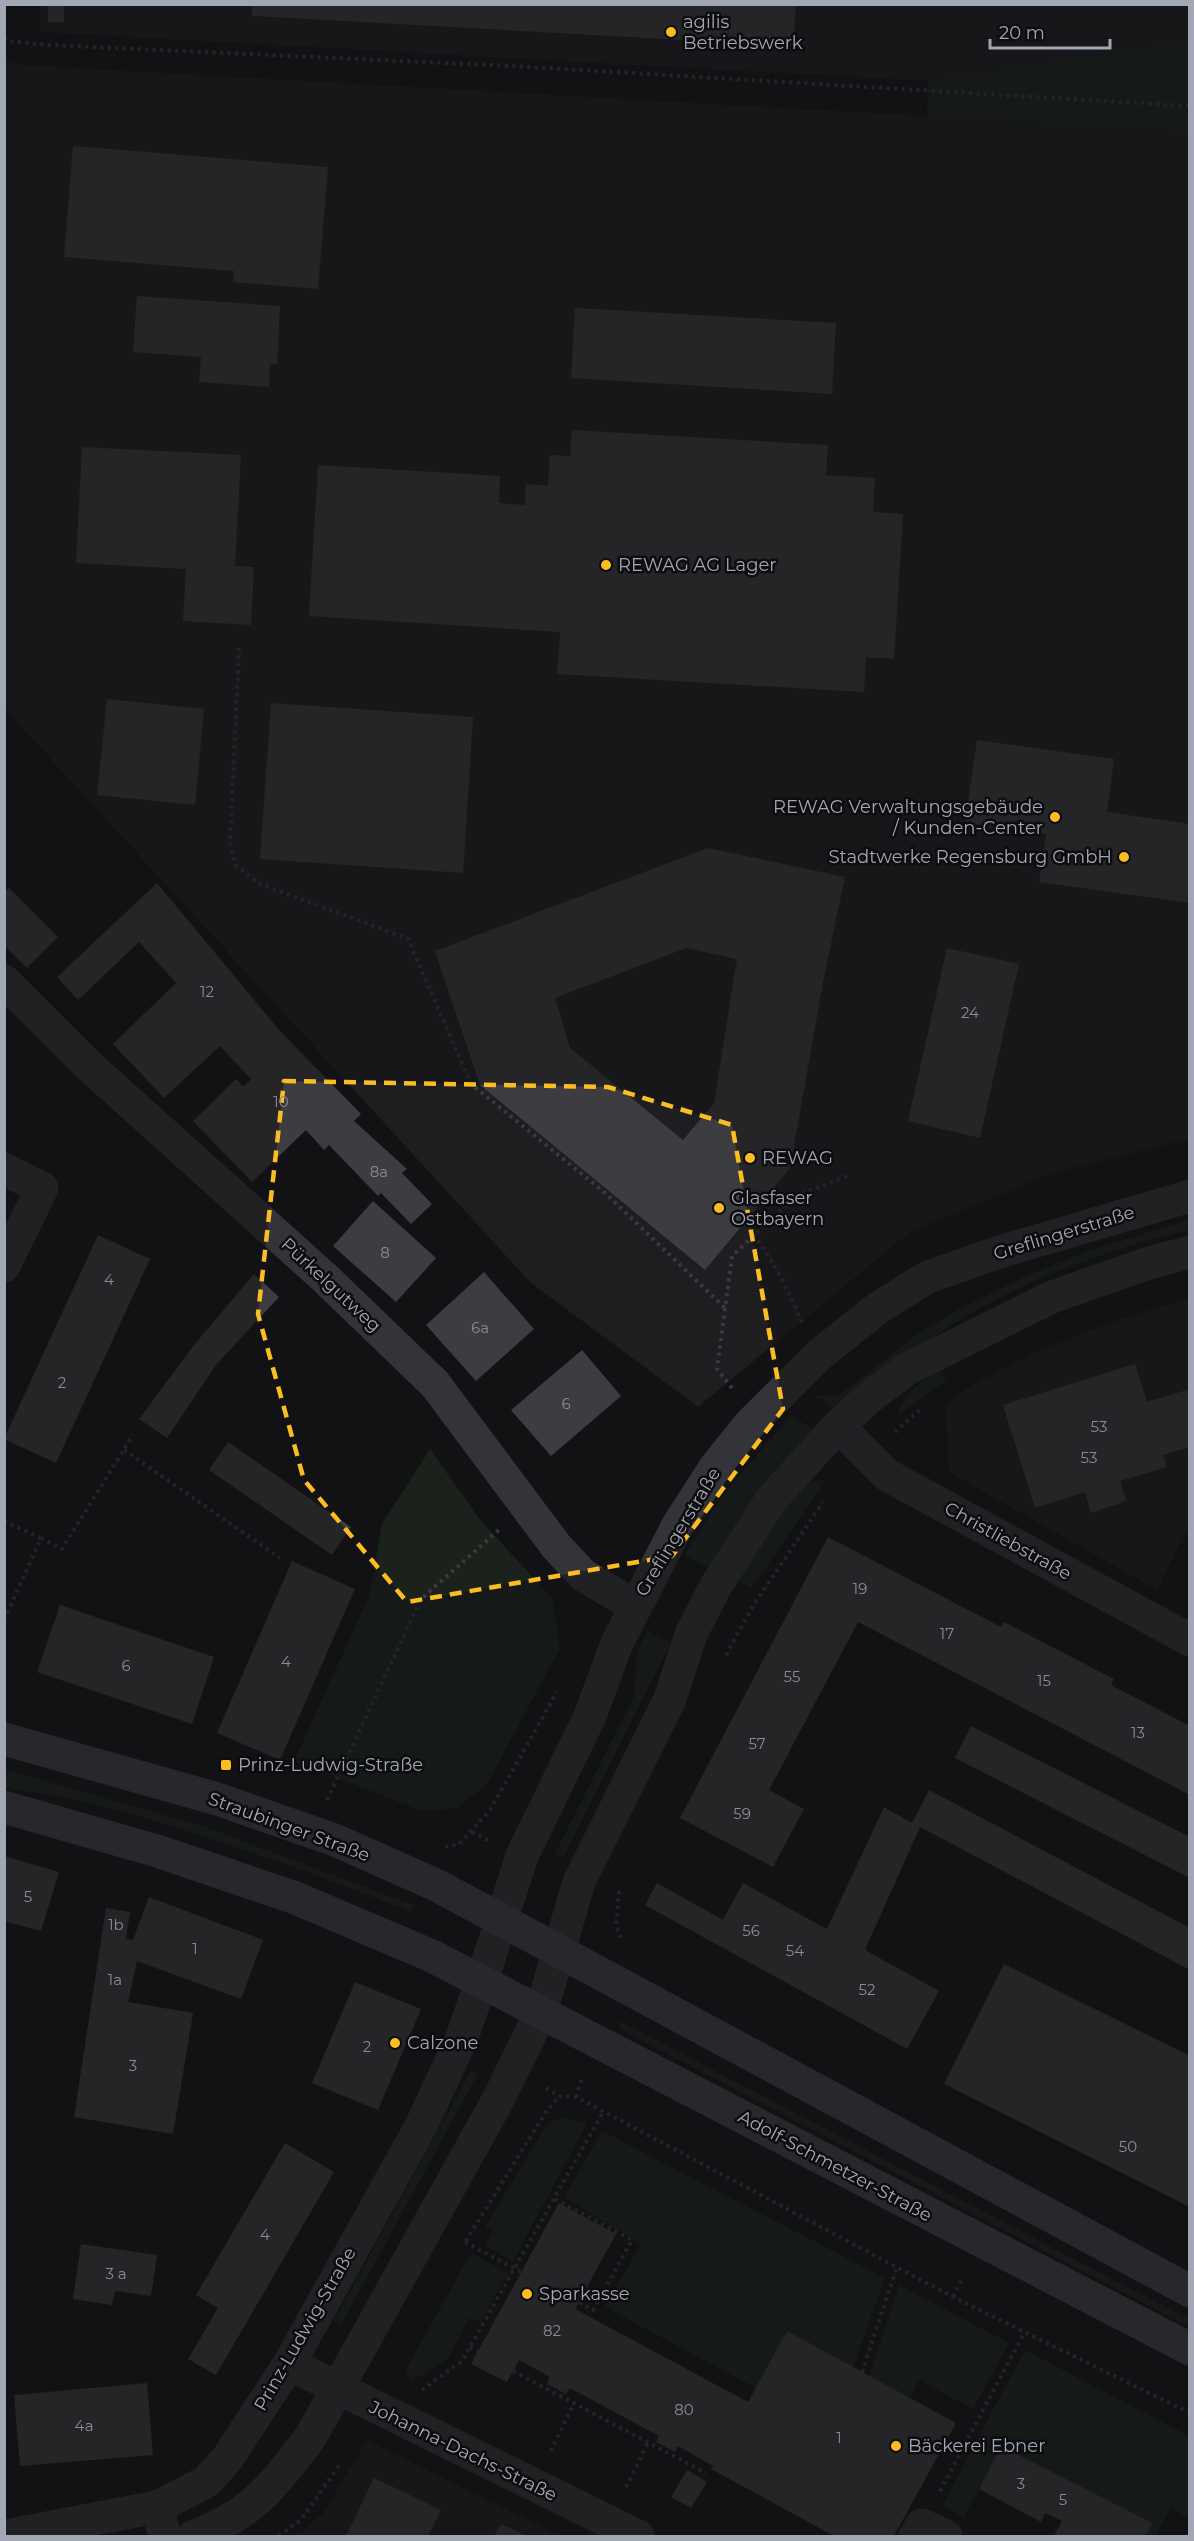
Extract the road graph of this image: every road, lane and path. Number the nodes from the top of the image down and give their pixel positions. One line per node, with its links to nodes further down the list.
1 (4, 38): 2 (path)
2 (1190, 106)
3 (239, 648): 12 (path)
4 (4, 981): 21 (street, Pürkelgutweg)
5 (4, 1169): 11 (street)
6 (847, 1176): 9 (path)
7 (1190, 1196): 13 (street, Greflingerstraße)
8 (744, 1222): 9 (path)
9 (755, 1235): 12 (path); 13 (path)
10 (1190, 1252): 16 (street)
11 (4, 1266)
12 (725, 1308): 14 (path)
13 (819, 1355): 25 (street, Greflingerstraße)
14 (737, 1393)
15 (932, 1400): 19 (path)
16 (838, 1426): 19 (street, Christliebstraße); 35 (street)
17 (133, 1435): 18 (path)
18 (124, 1450): 23 (path); 24 (path)
19 (870, 1456): 27 (street, Christliebstraße)
20 (828, 1496): 28 (path)
21 (526, 1505): 25 (street, Pürkelgutweg); 31 (path)
22 (4, 1521): 23 (path)
23 (41, 1538): 26 (path)
24 (280, 1558)
25 (635, 1606): 34 (street, Greflingerstraße)
26 (4, 1620)
27 (1190, 1640)
28 (723, 1663)
29 (4, 1738): 31 (main road, Straubinger Straße)
30 (4, 1807): 36 (main road)
31 (312, 1832): 34 (main road, Straubinger Straße)
32 (621, 1883): 33 (path)
33 (616, 1902)
34 (501, 1919): 35 (main road, Straubinger Straße); 36 (street, Greflingerstraße)
35 (559, 1951): 37 (street); 46 (main road)
36 (482, 1980): 37 (main road, Adolf-Schmetzer-Straße); 53 (street, Prinz-Ludwig-Straße)
37 (541, 2013): 38 (street); 51 (main road, Adolf-Schmetzer-Straße)
38 (514, 2069): 39 (path); 56 (street)
39 (603, 2112): 40 (path); 42 (path)
40 (555, 2199): 43 (path); 48 (path)
41 (465, 2242): 43 (path)
42 (897, 2267): 47 (path); 55 (path)
43 (515, 2269): 44 (path); 50 (path)
44 (521, 2272)
45 (962, 2278): 47 (path)
46 (1190, 2291)
47 (953, 2297): 49 (path)
48 (579, 2302)
49 (1024, 2333): 58 (path); 65 (path)
50 (470, 2348): 52 (path); 59 (path)
51 (1190, 2349)
52 (478, 2351)
53 (289, 2364): 56 (street, Johanna-Dachs-Straße); 64 (street, Prinz-Ludwig-Straße)
54 (513, 2371): 57 (path)
55 (862, 2372)
56 (336, 2388): 59 (street, Johanna-Dachs-Straße); 67 (street)
57 (574, 2403): 60 (path); 61 (path)
58 (1190, 2412)
59 (400, 2420): 68 (street, Johanna-Dachs-Straße)
60 (648, 2442): 62 (path); 63 (path)
61 (550, 2454)
62 (706, 2473)
63 (625, 2488)
64 (161, 2522): 66 (street, Prinz-Ludwig-Straße)
65 (928, 2532)
66 (5, 2536)
67 (194, 2536)
68 (638, 2536)

